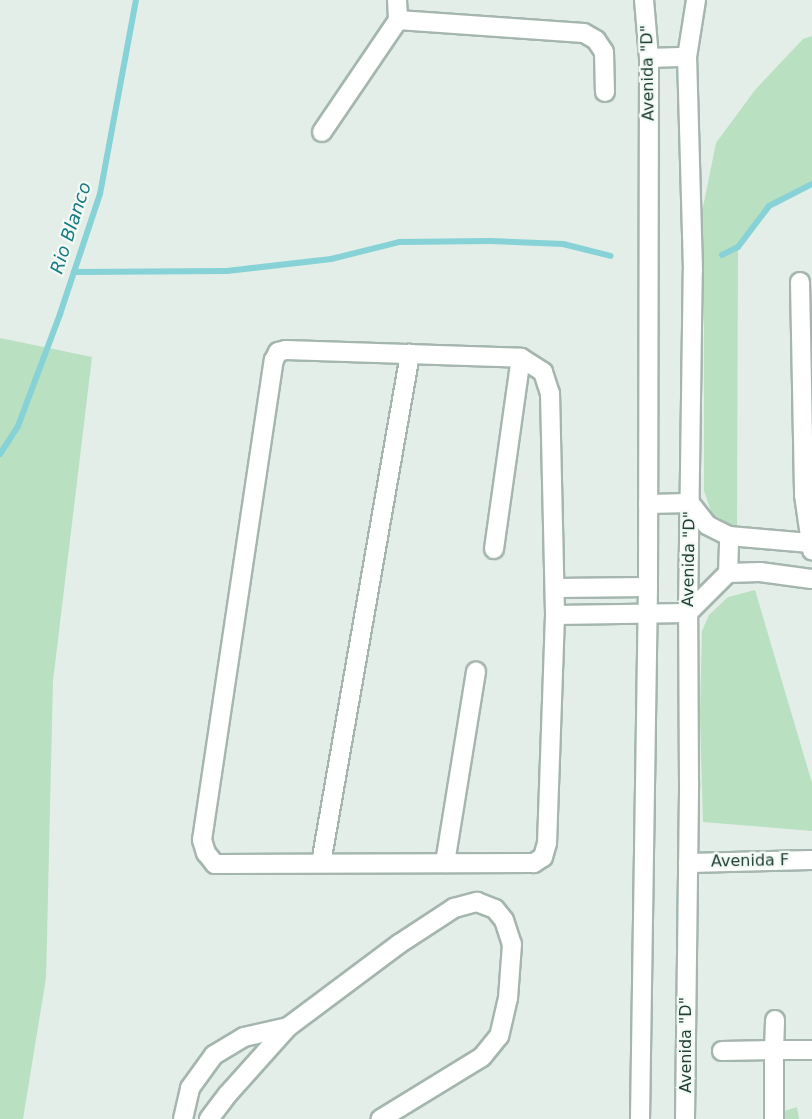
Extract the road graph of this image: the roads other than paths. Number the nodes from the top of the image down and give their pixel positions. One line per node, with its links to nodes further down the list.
1 (397, 0): 4 (street)
2 (644, 0): 6 (street, Avenida "D")
3 (696, 0): 5 (street, Avenida "D")
4 (398, 20): 7 (street); 8 (street)
5 (687, 57): 6 (street); 13 (street, Avenida "D")
6 (649, 58): 14 (street, Avenida "D")
7 (605, 92)
8 (322, 132)
9 (800, 282): 10 (street)
10 (806, 326): 16 (street)
11 (410, 354): 12 (street); 27 (street); 27 (street)
12 (521, 358): 17 (street); 21 (street)
13 (690, 503): 14 (street); 15 (street); 23 (street, Avenida "D")
14 (648, 504): 20 (street, Avenida "D")
15 (729, 536): 16 (street); 18 (street)
16 (811, 546)
17 (494, 549)
18 (728, 573): 19 (street); 23 (street)
19 (812, 579)
20 (648, 586): 21 (street); 22 (street, Avenida "D")
21 (555, 588): 24 (street)
22 (648, 612): 23 (street); 24 (street); 38 (street, Avenida "D")
23 (687, 613): 29 (street, Avenida "D")
24 (555, 615): 28 (street)
25 (476, 671): 28 (street)
26 (812, 860): 29 (street, Avenida F)
27 (321, 863): 28 (street)
28 (445, 863)
29 (688, 863): 39 (street, Avenida "D")
30 (775, 1020): 32 (street)
31 (288, 1027): 35 (street); 36 (street); 37 (street)
32 (774, 1050): 33 (street); 34 (street); 40 (street)
33 (812, 1050)
34 (722, 1051)
35 (183, 1119)
36 (209, 1119)
37 (381, 1119)
38 (640, 1119)
39 (685, 1119)
40 (774, 1119)

